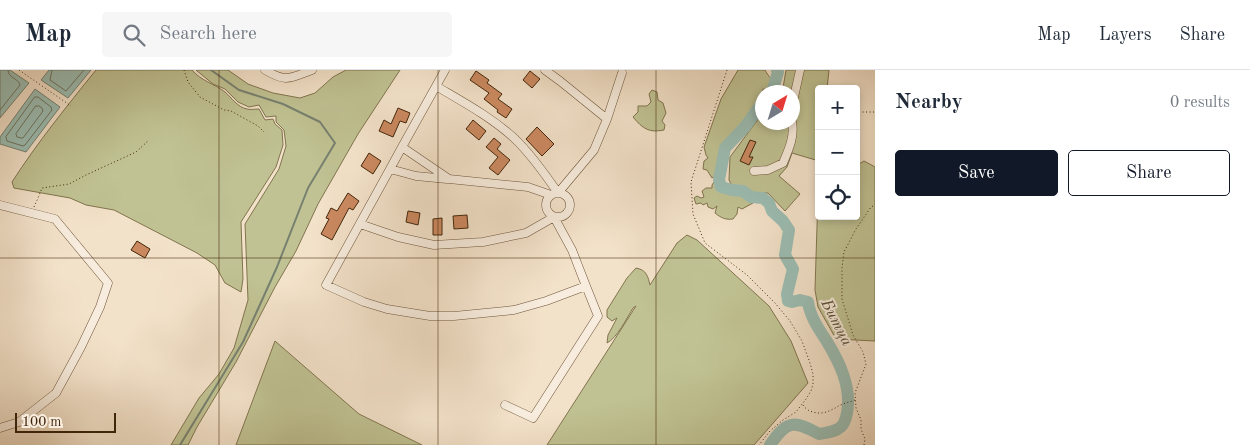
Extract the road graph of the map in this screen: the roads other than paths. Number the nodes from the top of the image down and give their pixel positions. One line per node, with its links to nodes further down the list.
1 (265, 70): 2 (lane)
2 (312, 70)
3 (445, 70): 8 (lane)
4 (545, 70): 9 (lane)
5 (800, 70): 7 (lane)
6 (622, 73): 9 (lane)
7 (797, 85)
8 (436, 86): 11 (lane); 15 (lane)
9 (607, 119): 15 (lane)
10 (792, 130): 13 (lane)
11 (402, 147): 12 (lane); 14 (lane)
12 (390, 169): 14 (lane); 18 (lane)
13 (754, 171)
14 (449, 179): 15 (lane)
15 (554, 194): 17 (lane); 17 (lane)
16 (0, 205): 21 (lane)
17 (554, 217): 18 (lane); 19 (lane)
18 (360, 224): 19 (lane)
19 (586, 286): 20 (lane)
20 (505, 406)
21 (0, 428)

